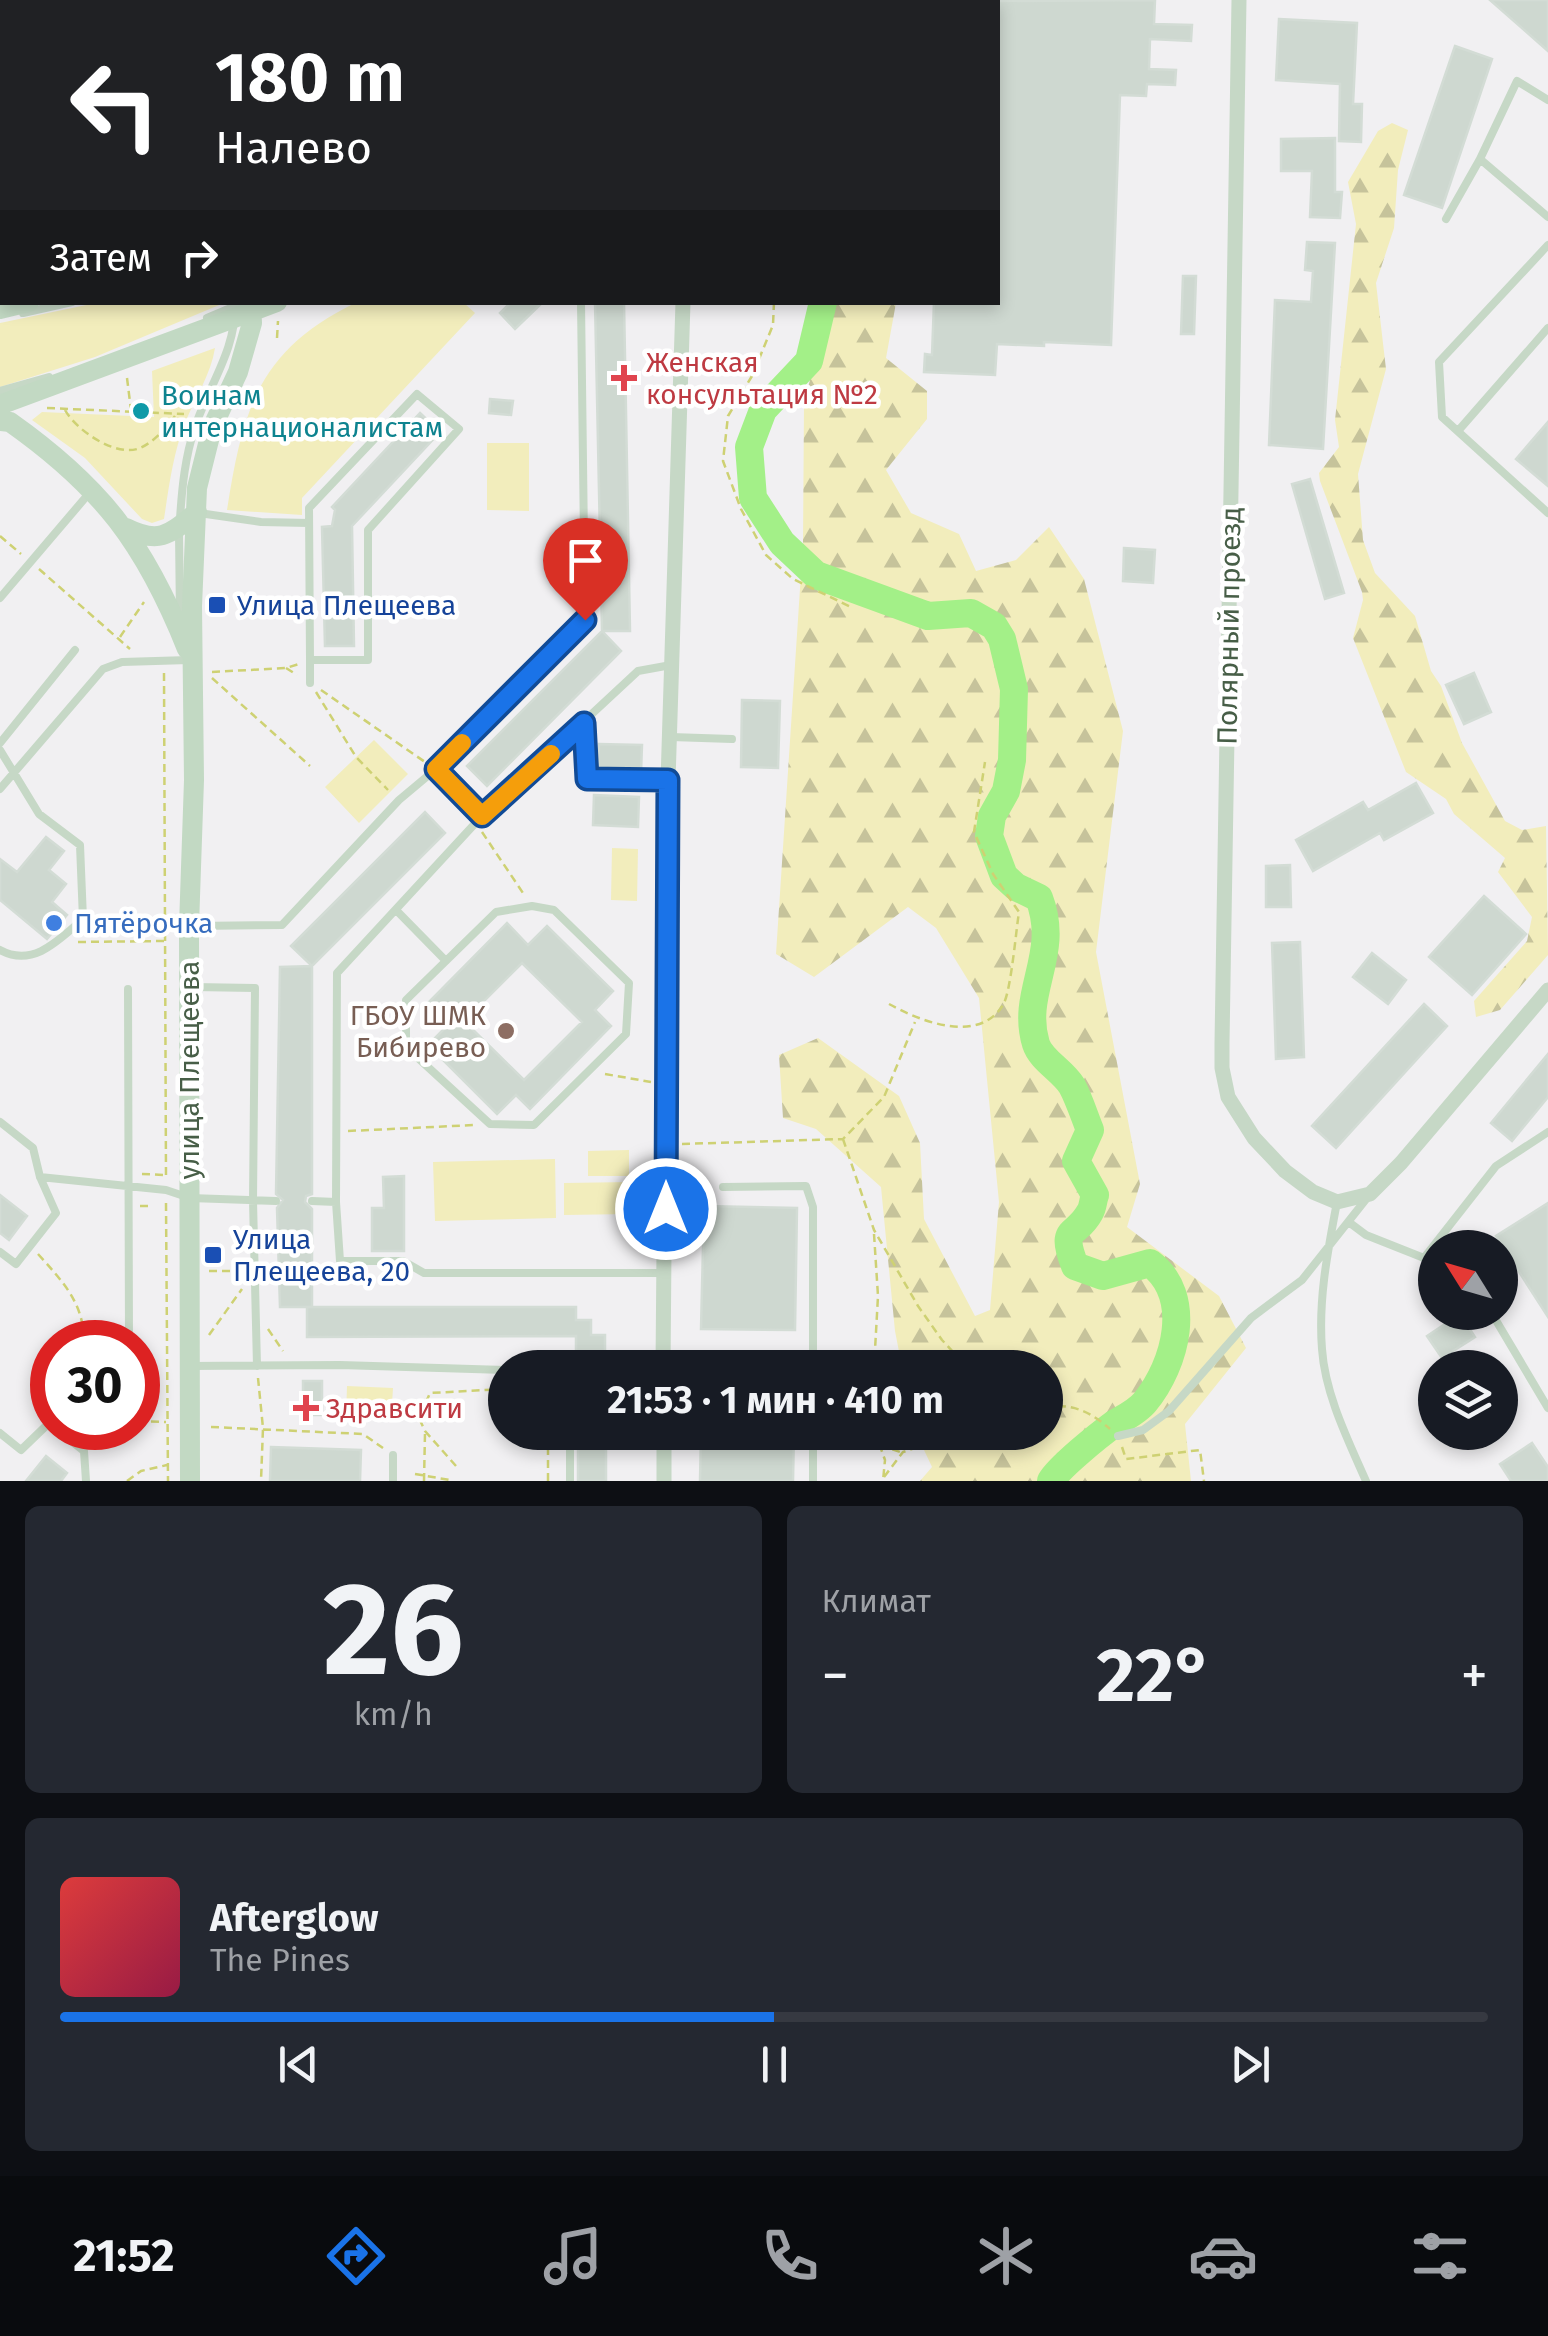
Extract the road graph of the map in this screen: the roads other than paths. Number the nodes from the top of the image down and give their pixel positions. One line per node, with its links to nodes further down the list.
1 (1239, 0): 58 (street, Полярный проезд)
2 (1548, 100): 3 (lane)
3 (1480, 159): 4 (lane); 5 (lane)
4 (1548, 217)
5 (1446, 219)
6 (1548, 245): 17 (lane)
7 (58, 305): 12 (lane)
8 (581, 305): 35 (lane)
9 (683, 305): 28 (street)
10 (242, 307): 11 (main road); 14 (lane); 15 (main road); 19 (main road, улица Плещеева); 22 (lane)
11 (278, 312)
12 (0, 318)
13 (1548, 328): 17 (lane)
14 (0, 391)
15 (0, 405)
16 (0, 421): 18 (main road, улица Плещеева)
17 (1458, 431): 20 (lane)
18 (92, 490): 23 (main road, улица Плещеева); 24 (lane)
19 (197, 512): 21 (lane); 22 (main road); 29 (main road, улица Плещеева)
20 (1548, 513)
21 (309, 523): 27 (lane); 27 (lane)
22 (179, 527): 23 (main road); 25 (lane)
23 (126, 528): 25 (main road, улица Плещеева)
24 (0, 598)
25 (180, 631): 29 (main road, улица Плещеева)
26 (75, 650): 34 (lane)
27 (310, 660): 30 (lane)
28 (670, 665): 31 (lane); 32 (street)
29 (199, 666): 36 (lane); 41 (main road, улица Плещеева)
30 (310, 682)
31 (584, 723): 37 (lane); 39 (lane)
32 (669, 737): 33 (lane); 37 (street)
33 (732, 738)
34 (0, 747): 36 (lane)
35 (436, 769): 39 (lane); 41 (lane)
36 (14, 772): 38 (lane); 42 (lane)
37 (668, 780): 64 (street)
38 (0, 790)
39 (482, 816): 40 (lane)
40 (397, 911): 43 (lane); 57 (lane)
41 (189, 934): 44 (main road, улица Плещеева)
42 (0, 950)
43 (446, 961): 43 (lane)
44 (188, 987): 53 (main road, улица Плещеева); 54 (lane)
45 (128, 989): 50 (lane)
46 (1548, 990): 52 (street)
47 (0, 1122): 49 (lane)
48 (1548, 1132): 60 (lane)
49 (40, 1177): 50 (lane); 62 (lane)
50 (130, 1186): 53 (lane); 65 (lane)
51 (724, 1187): 68 (lane)
52 (1370, 1194): 58 (street); 59 (lane)
53 (190, 1198): 54 (lane); 69 (main road, улица Плещеева)
54 (253, 1201): 55 (lane); 70 (lane)
55 (276, 1201)
56 (312, 1201): 57 (lane)
57 (336, 1202): 64 (lane)
58 (1336, 1202): 61 (lane)
59 (1350, 1223): 61 (lane); 63 (lane)
60 (1446, 1230)
61 (1329, 1247): 74 (lane); 87 (lane)
62 (0, 1252)
63 (1418, 1256)
64 (666, 1273): 67 (street)
65 (129, 1320)
66 (1501, 1330): 72 (lane)
67 (663, 1350)
68 (813, 1350)
69 (190, 1366): 70 (lane); 82 (main road, улица Плещеева)
70 (257, 1366): 71 (lane)
71 (488, 1370)
72 (1548, 1408)
73 (0, 1433): 75 (lane)
74 (1118, 1436)
75 (30, 1442)
76 (84, 1450): 81 (lane)
77 (570, 1450): 84 (lane)
78 (664, 1450): 85 (street)
79 (813, 1450): 86 (lane)
80 (393, 1455): 83 (lane)
81 (86, 1481)
82 (190, 1481)
83 (393, 1481)
84 (570, 1481)
85 (664, 1481)
86 (813, 1481)
87 (1366, 1481)

